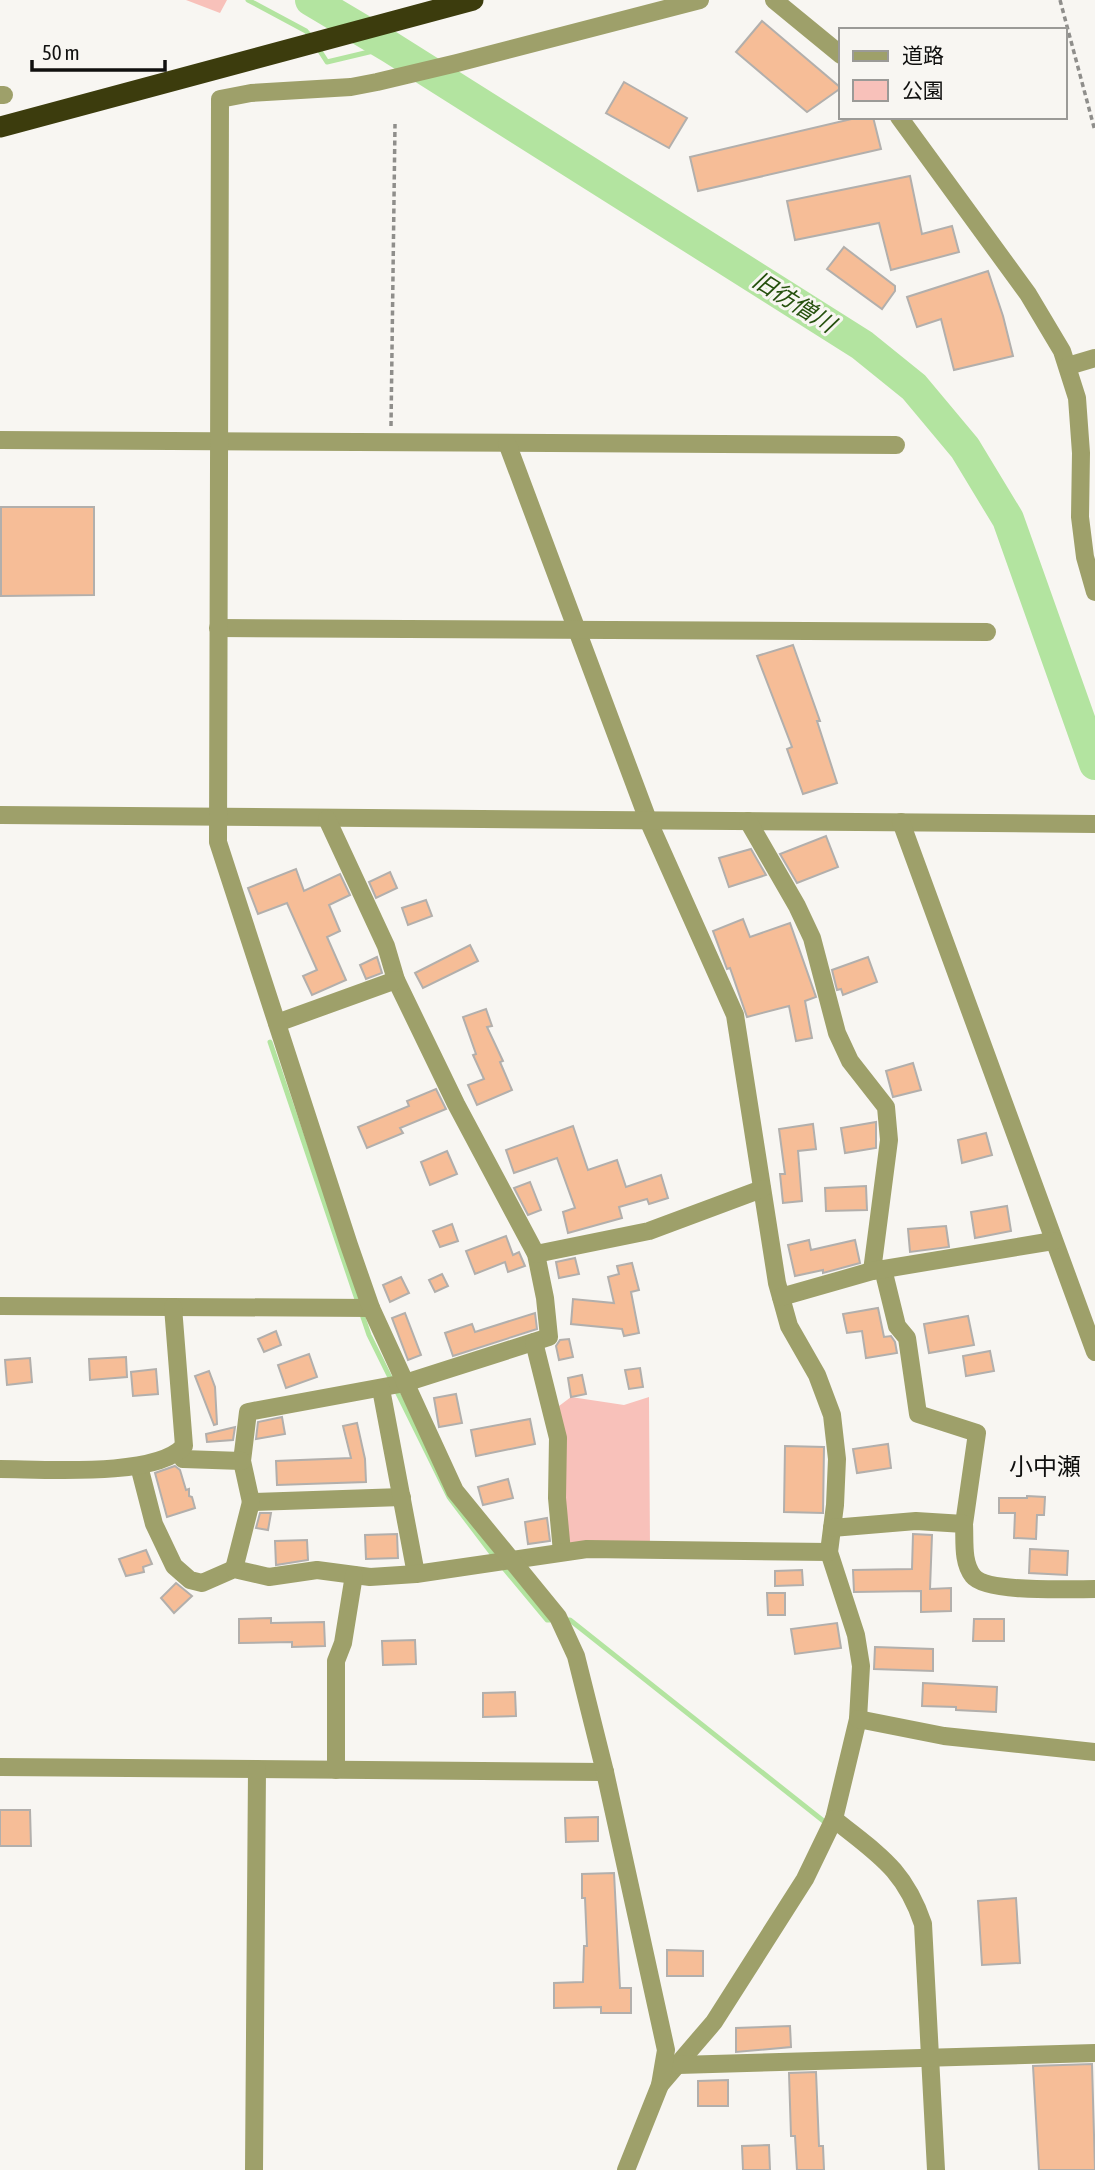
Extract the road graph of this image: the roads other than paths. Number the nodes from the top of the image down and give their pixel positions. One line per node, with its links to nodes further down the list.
1 (473, 0): 7 (highway)
2 (700, 0): 4 (street)
3 (774, 0): 5 (street)
4 (670, 4): 11 (street)
5 (839, 53)
6 (899, 119): 9 (street)
7 (0, 127)
8 (1095, 358): 9 (street)
9 (1068, 366): 14 (street)
10 (0, 440): 11 (street)
11 (219, 442): 12 (street); 15 (street)
12 (507, 443): 13 (street); 16 (street)
13 (896, 445)
14 (1095, 592)
15 (218, 628): 16 (street); 19 (street)
16 (576, 630): 17 (street); 21 (street)
17 (987, 632)
18 (0, 815): 19 (street)
19 (217, 818): 20 (street); 26 (street)
20 (327, 819): 21 (street); 25 (street)
21 (648, 820): 22 (street); 27 (street)
22 (748, 821): 23 (street); 30 (street)
23 (901, 822): 24 (street); 28 (street)
24 (1095, 824)
25 (396, 980): 26 (street); 29 (street)
26 (276, 1023): 34 (street)
27 (762, 1189): 29 (street); 31 (street)
28 (1053, 1241): 30 (street); 36 (street)
29 (536, 1254): 35 (street)
30 (877, 1270): 31 (street); 45 (street)
31 (781, 1297): 46 (street)
32 (0, 1306): 33 (street)
33 (173, 1307): 34 (street); 39 (street)
34 (371, 1308): 37 (street)
35 (534, 1342): 37 (street); 47 (street)
36 (1095, 1352)
37 (405, 1383): 38 (street); 49 (street)
38 (381, 1389): 40 (street); 43 (street)
39 (178, 1452): 40 (street); 41 (street)
40 (242, 1461): 44 (street)
41 (139, 1466): 42 (street); 50 (street)
42 (0, 1469)
43 (402, 1497): 44 (street); 51 (street)
44 (251, 1502): 50 (street)
45 (964, 1524): 46 (street); 53 (street)
46 (832, 1528): 48 (street)
47 (562, 1552): 48 (street); 49 (street)
48 (829, 1552): 54 (street)
49 (511, 1559): 51 (street); 59 (street)
50 (234, 1569): 52 (street)
51 (416, 1574): 52 (street)
52 (354, 1575): 58 (street)
53 (1095, 1589)
54 (858, 1719): 55 (street); 60 (street)
55 (1095, 1752)
56 (0, 1767): 57 (street)
57 (257, 1769): 58 (street); 65 (street)
58 (336, 1770): 59 (street)
59 (605, 1772): 64 (street)
60 (834, 1819): 62 (street); 63 (street)
61 (1095, 2053): 62 (street)
62 (931, 2057): 63 (street); 67 (street)
63 (678, 2065): 64 (street)
64 (660, 2085): 66 (street)
65 (254, 2170)
66 (626, 2170)
67 (936, 2170)

